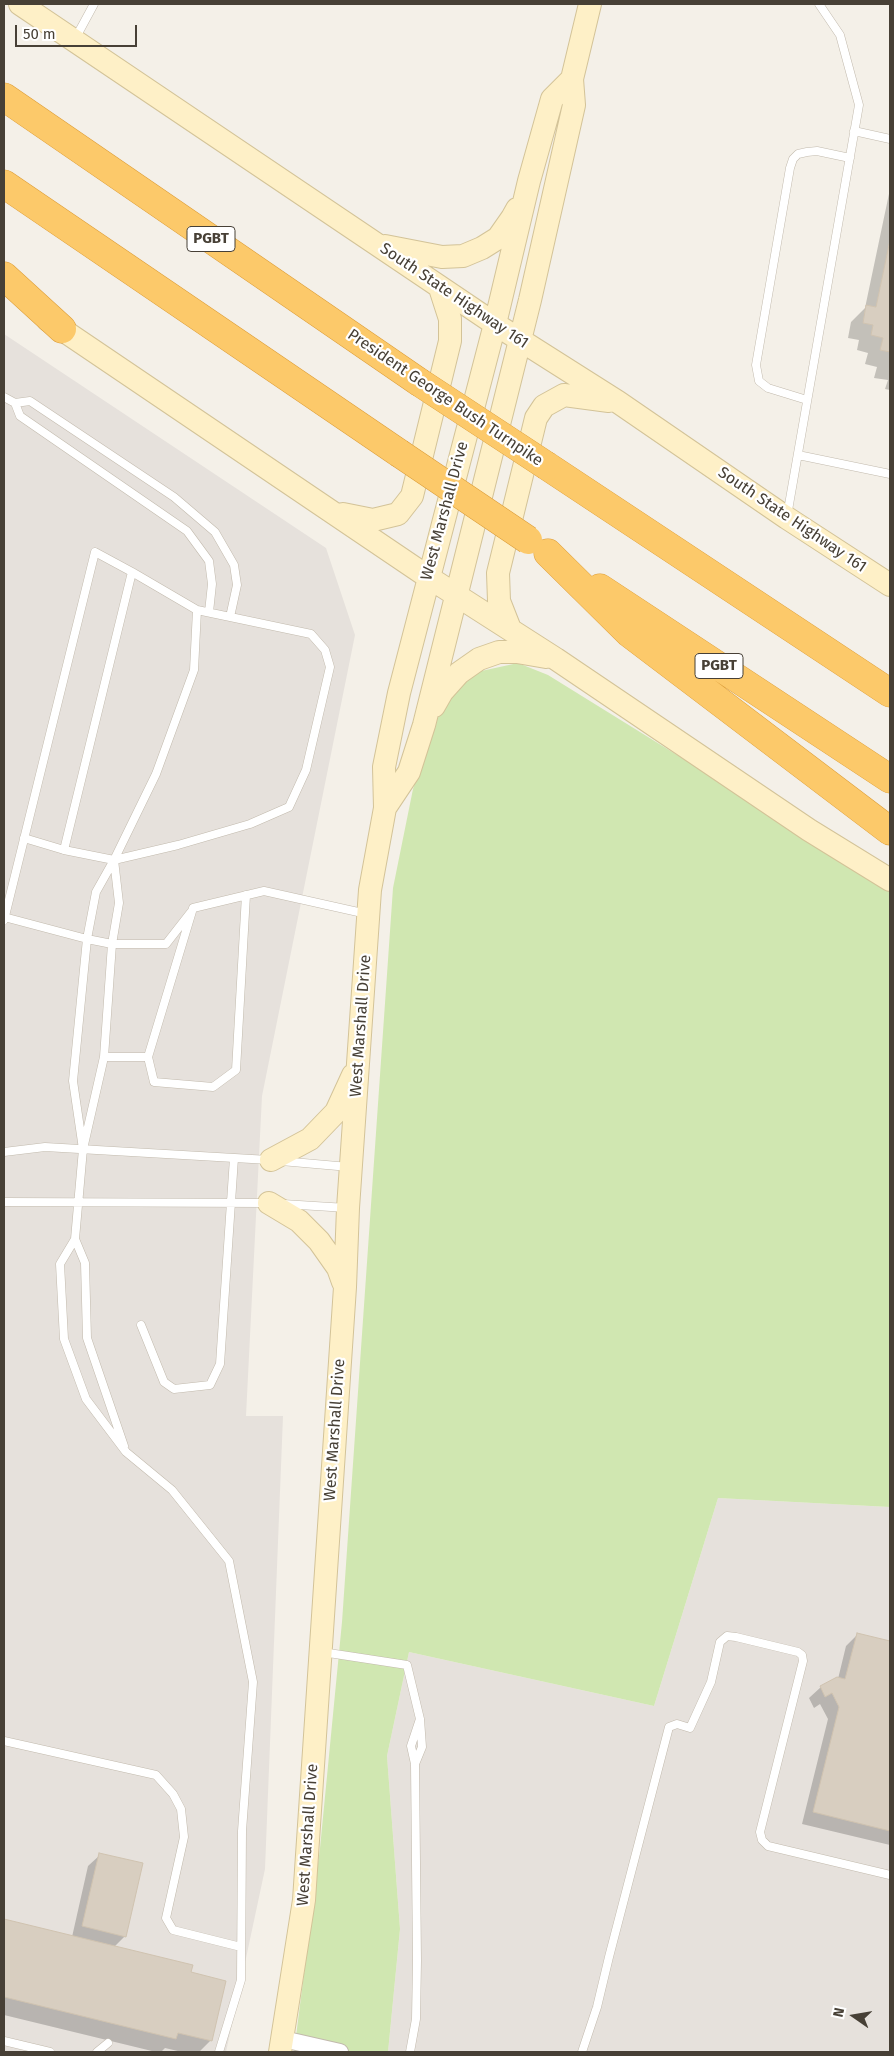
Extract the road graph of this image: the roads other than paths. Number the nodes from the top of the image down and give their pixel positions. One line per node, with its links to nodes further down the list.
1 (20, 4): 5 (main road, South State Highway 161)
2 (94, 4): 5 (lane)
3 (590, 4): 6 (main road, West Marshall Drive)
4 (819, 4): 8 (lane)
5 (74, 41): 13 (main road, South State Highway 161)
6 (572, 79): 11 (main road, West Marshall Drive); 19 (main road, West Marshall Drive)
7 (4, 97): 38 (highway, President George Bush Turnpike / PGBT, bridge)
8 (854, 132): 9 (lane); 10 (lane)
9 (890, 139)
10 (850, 158): 21 (lane); 21 (lane)
11 (530, 181): 13 (main road); 17 (main road, West Marshall Drive)
12 (4, 184): 28 (highway, PGBT, bridge)
13 (375, 244): 15 (main road, South State Highway 161)
14 (4, 276): 18 (highway)
15 (440, 288): 17 (main road, South State Highway 161); 26 (main road)
16 (4, 290): 18 (main road)
17 (495, 324): 19 (main road, South State Highway 161); 30 (main road, West Marshall Drive)
18 (62, 329): 26 (main road)
19 (521, 341): 22 (main road, South State Highway 161); 32 (main road, West Marshall Drive)
20 (4, 397): 23 (lane)
21 (807, 400): 24 (lane)
22 (618, 402): 27 (main road, South State Highway 161); 36 (main road)
23 (15, 403): 34 (lane); 35 (lane)
24 (798, 455): 25 (lane); 27 (lane)
25 (890, 474)
26 (334, 512): 30 (main road)
27 (787, 518): 31 (main road, South State Highway 161)
28 (538, 547): 40 (highway, PGBT); 42 (highway)
29 (132, 572): 33 (lane); 43 (lane); 44 (lane)
30 (428, 577): 32 (main road); 41 (main road, West Marshall Drive)
31 (890, 585)
32 (456, 594): 36 (main road); 39 (main road, West Marshall Drive)
33 (197, 610): 34 (lane); 45 (lane)
34 (209, 612): 35 (lane)
35 (230, 617): 45 (lane)
36 (510, 629): 37 (main road)
37 (556, 659): 39 (main road); 46 (main road)
38 (884, 687)
39 (424, 725): 41 (main road, West Marshall Drive)
40 (890, 779)
41 (385, 808): 49 (main road, West Marshall Drive)
42 (890, 831)
43 (24, 838): 44 (lane); 50 (lane)
44 (64, 850): 45 (lane)
45 (114, 860): 51 (lane); 52 (lane)
46 (890, 880)
47 (246, 895): 48 (lane); 49 (lane); 54 (lane)
48 (193, 908): 52 (lane); 54 (lane)
49 (368, 914): 55 (main road, West Marshall Drive)
50 (4, 919): 51 (lane)
51 (87, 939): 52 (lane); 56 (lane)
52 (112, 944): 53 (lane)
53 (104, 1057): 54 (lane); 56 (lane)
54 (148, 1057)
55 (359, 1060): 59 (main road); 60 (main road, West Marshall Drive)
56 (83, 1150): 57 (lane); 58 (lane); 61 (lane)
57 (4, 1152)
58 (234, 1158): 59 (lane); 63 (lane)
59 (271, 1160): 60 (lane)
60 (351, 1167): 65 (main road, West Marshall Drive)
61 (77, 1201): 62 (lane); 63 (lane); 66 (lane)
62 (4, 1202)
63 (232, 1202): 64 (lane); 68 (lane)
64 (269, 1203): 65 (lane); 67 (main road)
65 (348, 1208): 67 (main road, West Marshall Drive)
66 (75, 1239): 69 (lane); 69 (lane)
67 (345, 1286): 70 (main road, West Marshall Drive)
68 (142, 1325)
69 (126, 1452): 73 (lane)
70 (320, 1652): 76 (main road, West Marshall Drive); 81 (lane)
71 (4, 1742): 73 (lane)
72 (890, 1875): 82 (lane)
73 (242, 1947): 79 (lane)
74 (4, 2041): 77 (lane)
75 (108, 2043): 78 (lane)
76 (282, 2046): 80 (street)
77 (50, 2052)
78 (97, 2052)
79 (219, 2052)
80 (340, 2052)
81 (410, 2052)
82 (582, 2052)

